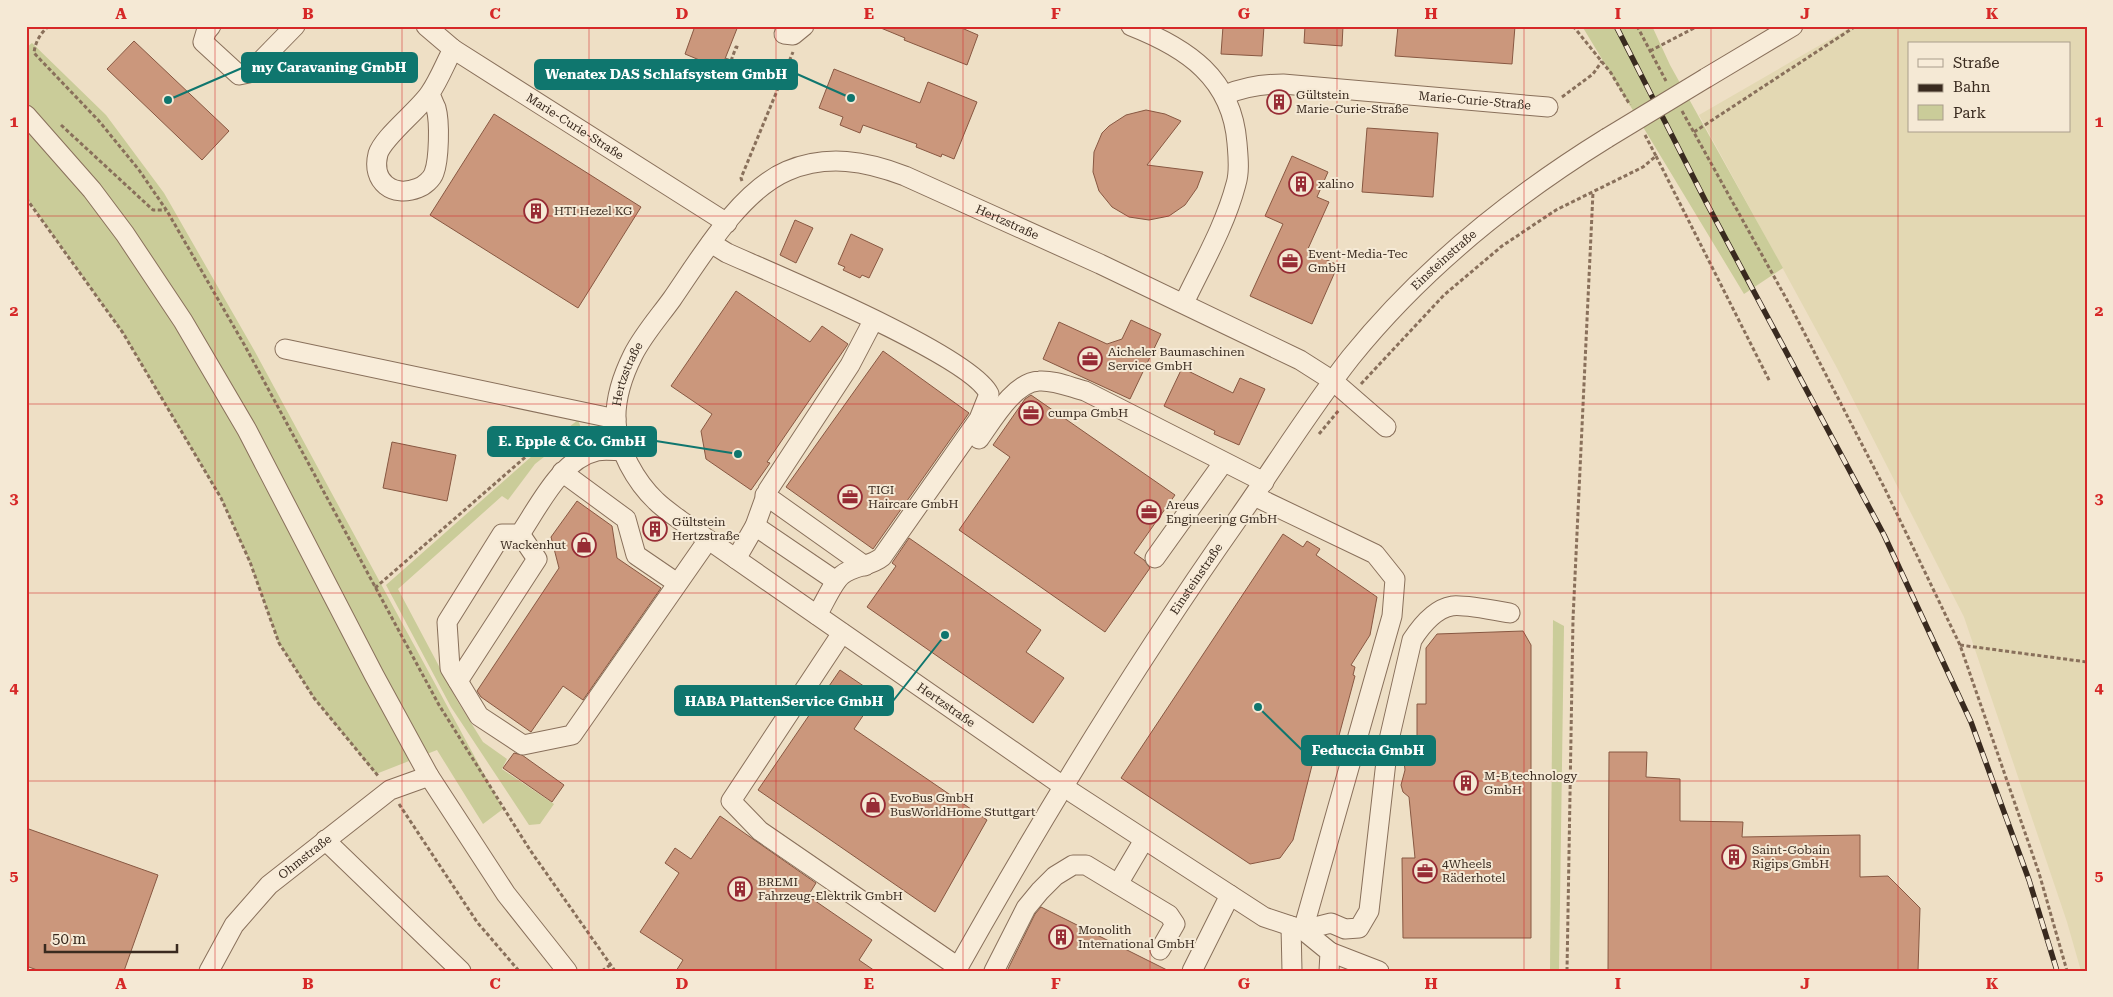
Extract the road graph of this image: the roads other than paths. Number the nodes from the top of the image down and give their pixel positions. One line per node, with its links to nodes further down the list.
1 (211, 26): 2 (street)
2 (295, 26)
3 (426, 26): 8 (street, Marie-Curie-Straße)
4 (804, 26): 7 (street)
5 (1131, 26): 10 (street)
6 (1793, 26): 18 (street, Einsteinstraße, bridge)
7 (790, 40)
8 (453, 49): 9 (street); 13 (street, Marie-Curie-Straße)
9 (430, 94): 9 (street)
10 (1225, 95): 11 (street, Marie-Curie-Straße); 15 (street)
11 (1548, 107)
12 (26, 114): 39 (street)
13 (727, 223): 14 (street, Hertzstraße); 15 (street, Hertzstraße)
14 (712, 243): 16 (street); 19 (street, Hertzstraße)
15 (1184, 303): 18 (street, Hertzstraße)
16 (873, 320): 25 (street); 32 (street)
17 (285, 349): 19 (street)
18 (1333, 381): 20 (street, Hertzstraße); 24 (street, Einsteinstraße)
19 (616, 419): 21 (street, Hertzstraße)
20 (1386, 427)
21 (624, 451): 23 (street); 29 (street, Hertzstraße)
22 (1223, 463): 24 (street); 26 (street); 30 (street)
23 (562, 472): 28 (street); 34 (street)
24 (1259, 489): 40 (street, Einsteinstraße); 45 (street)
25 (766, 495): 27 (street); 32 (street)
26 (927, 513)
27 (754, 526): 31 (street); 33 (street)
28 (520, 534): 38 (street); 38 (street)
29 (708, 540): 31 (street, Hertzstraße); 34 (street)
30 (1155, 558)
31 (736, 559): 36 (street, Hertzstraße)
32 (865, 566): 33 (street)
33 (836, 581): 36 (street)
34 (677, 583): 38 (street)
35 (1510, 613): 45 (street)
36 (817, 615): 37 (street, Hertzstraße)
37 (842, 633): 40 (street, Hertzstraße); 48 (street)
38 (458, 681)
39 (429, 776): 41 (street, Ohmstraße); 51 (street)
40 (1062, 785): 42 (street, Hertzstraße); 48 (street, Einsteinstraße)
41 (326, 840): 49 (street, Ohmstraße); 50 (street)
42 (1144, 840): 43 (street); 44 (street, Hertzstraße)
43 (1118, 884): 46 (street); 52 (street)
44 (1230, 895): 45 (street, Hertzstraße); 53 (street)
45 (1297, 928): 47 (street); 54 (street)
46 (1160, 950)
47 (1330, 952): 55 (street); 56 (street)
48 (957, 969)
49 (209, 971)
50 (461, 971)
51 (567, 971)
52 (994, 971)
53 (1192, 971)
54 (1292, 971)
55 (1329, 971)
56 (1379, 971)

